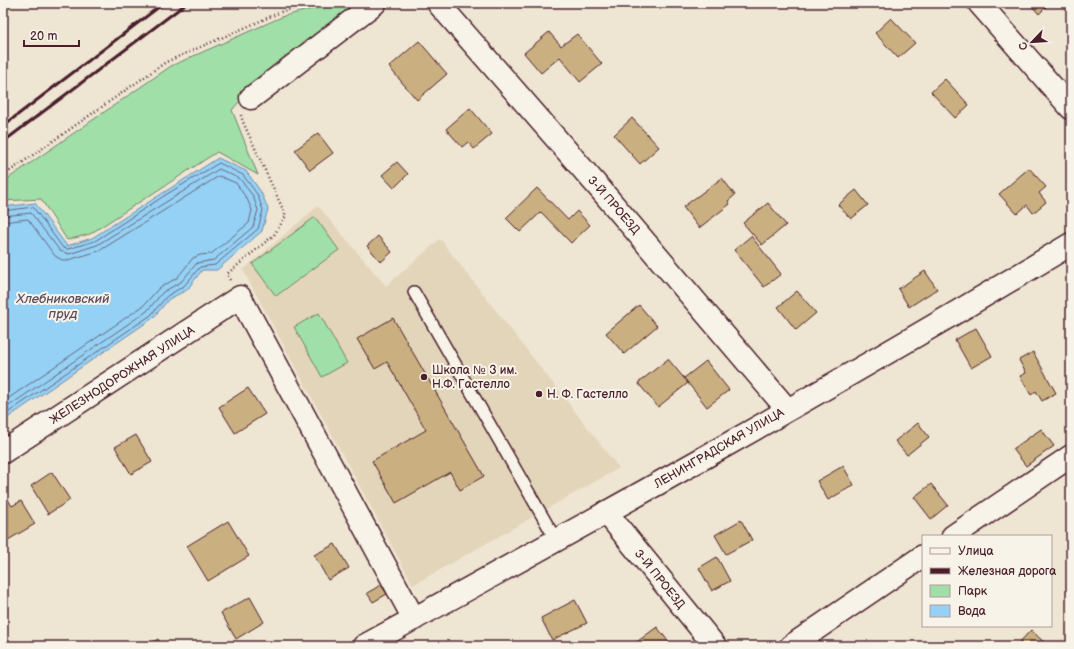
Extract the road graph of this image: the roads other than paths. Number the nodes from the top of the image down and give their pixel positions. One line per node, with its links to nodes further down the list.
1 (376, 3): 4 (street)
2 (438, 3): 8 (street, 3-Й ПРОЕЗД)
3 (979, 3): 5 (street)
4 (251, 98)
5 (1071, 108)
6 (1071, 244): 8 (street, ЛЕНИНГРАДСКАЯ УЛИЦА)
7 (414, 292): 13 (lane)
8 (787, 409): 11 (street, ЛЕНИНГРАДСКАЯ УЛИЦА)
9 (3, 452): 15 (street, ЖЕЛЕЗНОДОРОЖНАЯ УЛИЦА)
10 (1071, 456): 12 (street)
11 (606, 512): 13 (street, ЛЕНИНГРАДСКАЯ УЛИЦА); 17 (street, 3-Й ПРОЕЗД)
12 (954, 535)
13 (556, 540): 15 (street, ЛЕНИНГРАДСКАЯ УЛИЦА)
14 (922, 557): 18 (street)
15 (414, 619): 16 (street, ЛЕНИНГРАДСКАЯ УЛИЦА)
16 (364, 646)
17 (715, 646)
18 (791, 646)

